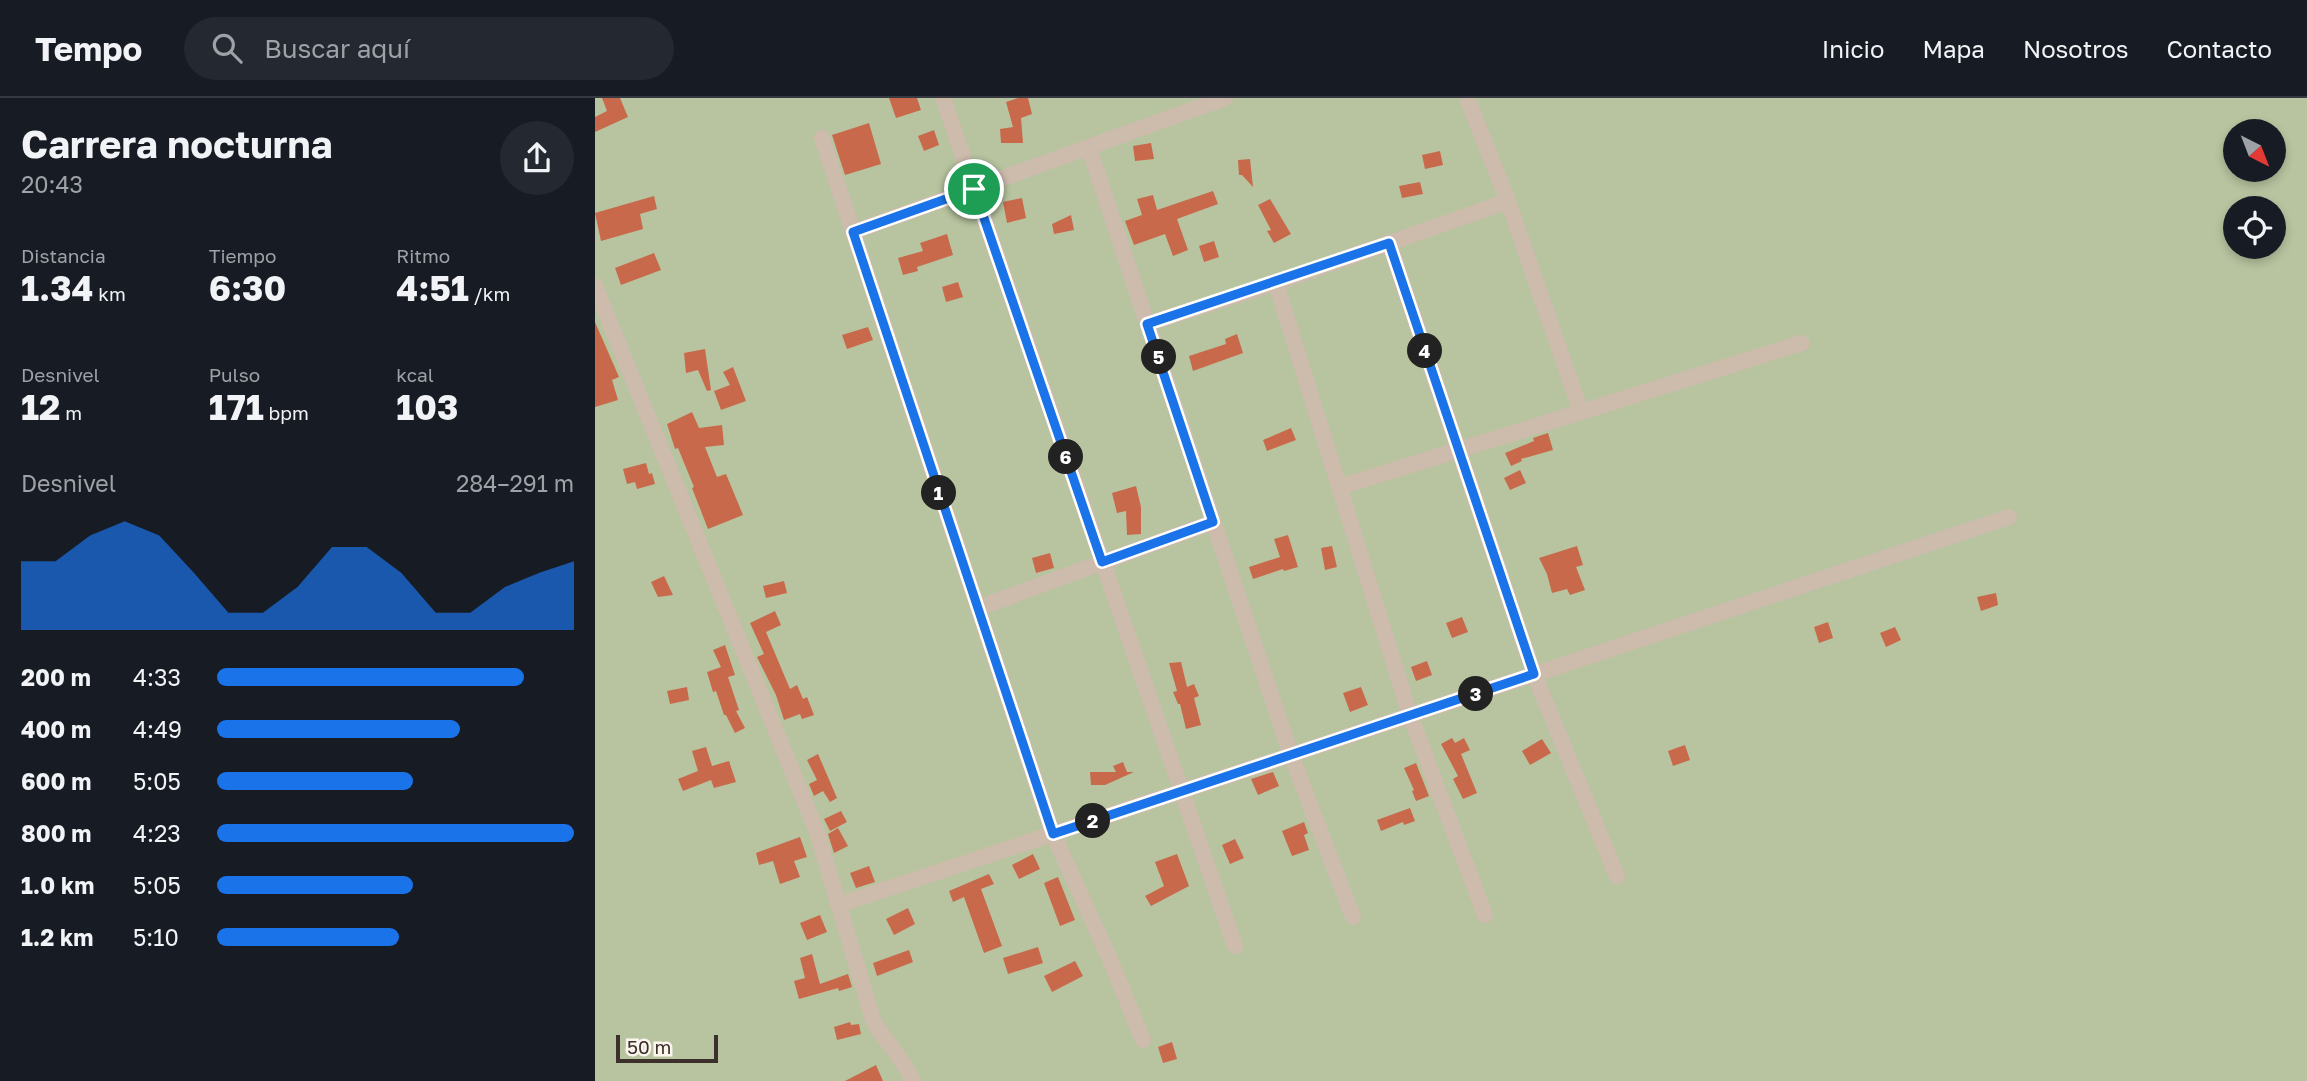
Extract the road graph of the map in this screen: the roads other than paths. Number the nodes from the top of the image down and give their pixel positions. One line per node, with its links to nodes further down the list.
1 (943, 98): 6 (street)
2 (1225, 98): 5 (street)
3 (1467, 98): 7 (street)
4 (823, 138): 8 (street)
5 (1089, 148): 6 (street); 12 (street)
6 (974, 189): 8 (street); 19 (street)
7 (1509, 201): 9 (street); 14 (street)
8 (853, 232): 20 (street)
9 (1389, 243): 10 (street); 15 (street)
10 (1276, 283): 12 (street); 16 (street)
11 (595, 286): 27 (street)
12 (1147, 324): 18 (street)
13 (1802, 343): 14 (street)
14 (1581, 412): 15 (street)
15 (1458, 450): 16 (street); 21 (street)
16 (1339, 487): 22 (street)
17 (2009, 517): 21 (street)
18 (1213, 522): 19 (street); 23 (street)
19 (1102, 562): 20 (street); 24 (street)
20 (978, 608): 25 (street)
21 (1534, 674): 22 (street); 26 (street)
22 (1410, 715): 23 (street); 28 (street)
23 (1291, 755): 24 (street); 29 (street)
24 (1181, 792): 25 (street); 30 (street)
25 (1053, 834): 27 (street); 31 (street)
26 (1617, 876)
27 (838, 905): 32 (street)
28 (1485, 915)
29 (1353, 917)
30 (1235, 946)
31 (1143, 1040)
32 (913, 1081)

